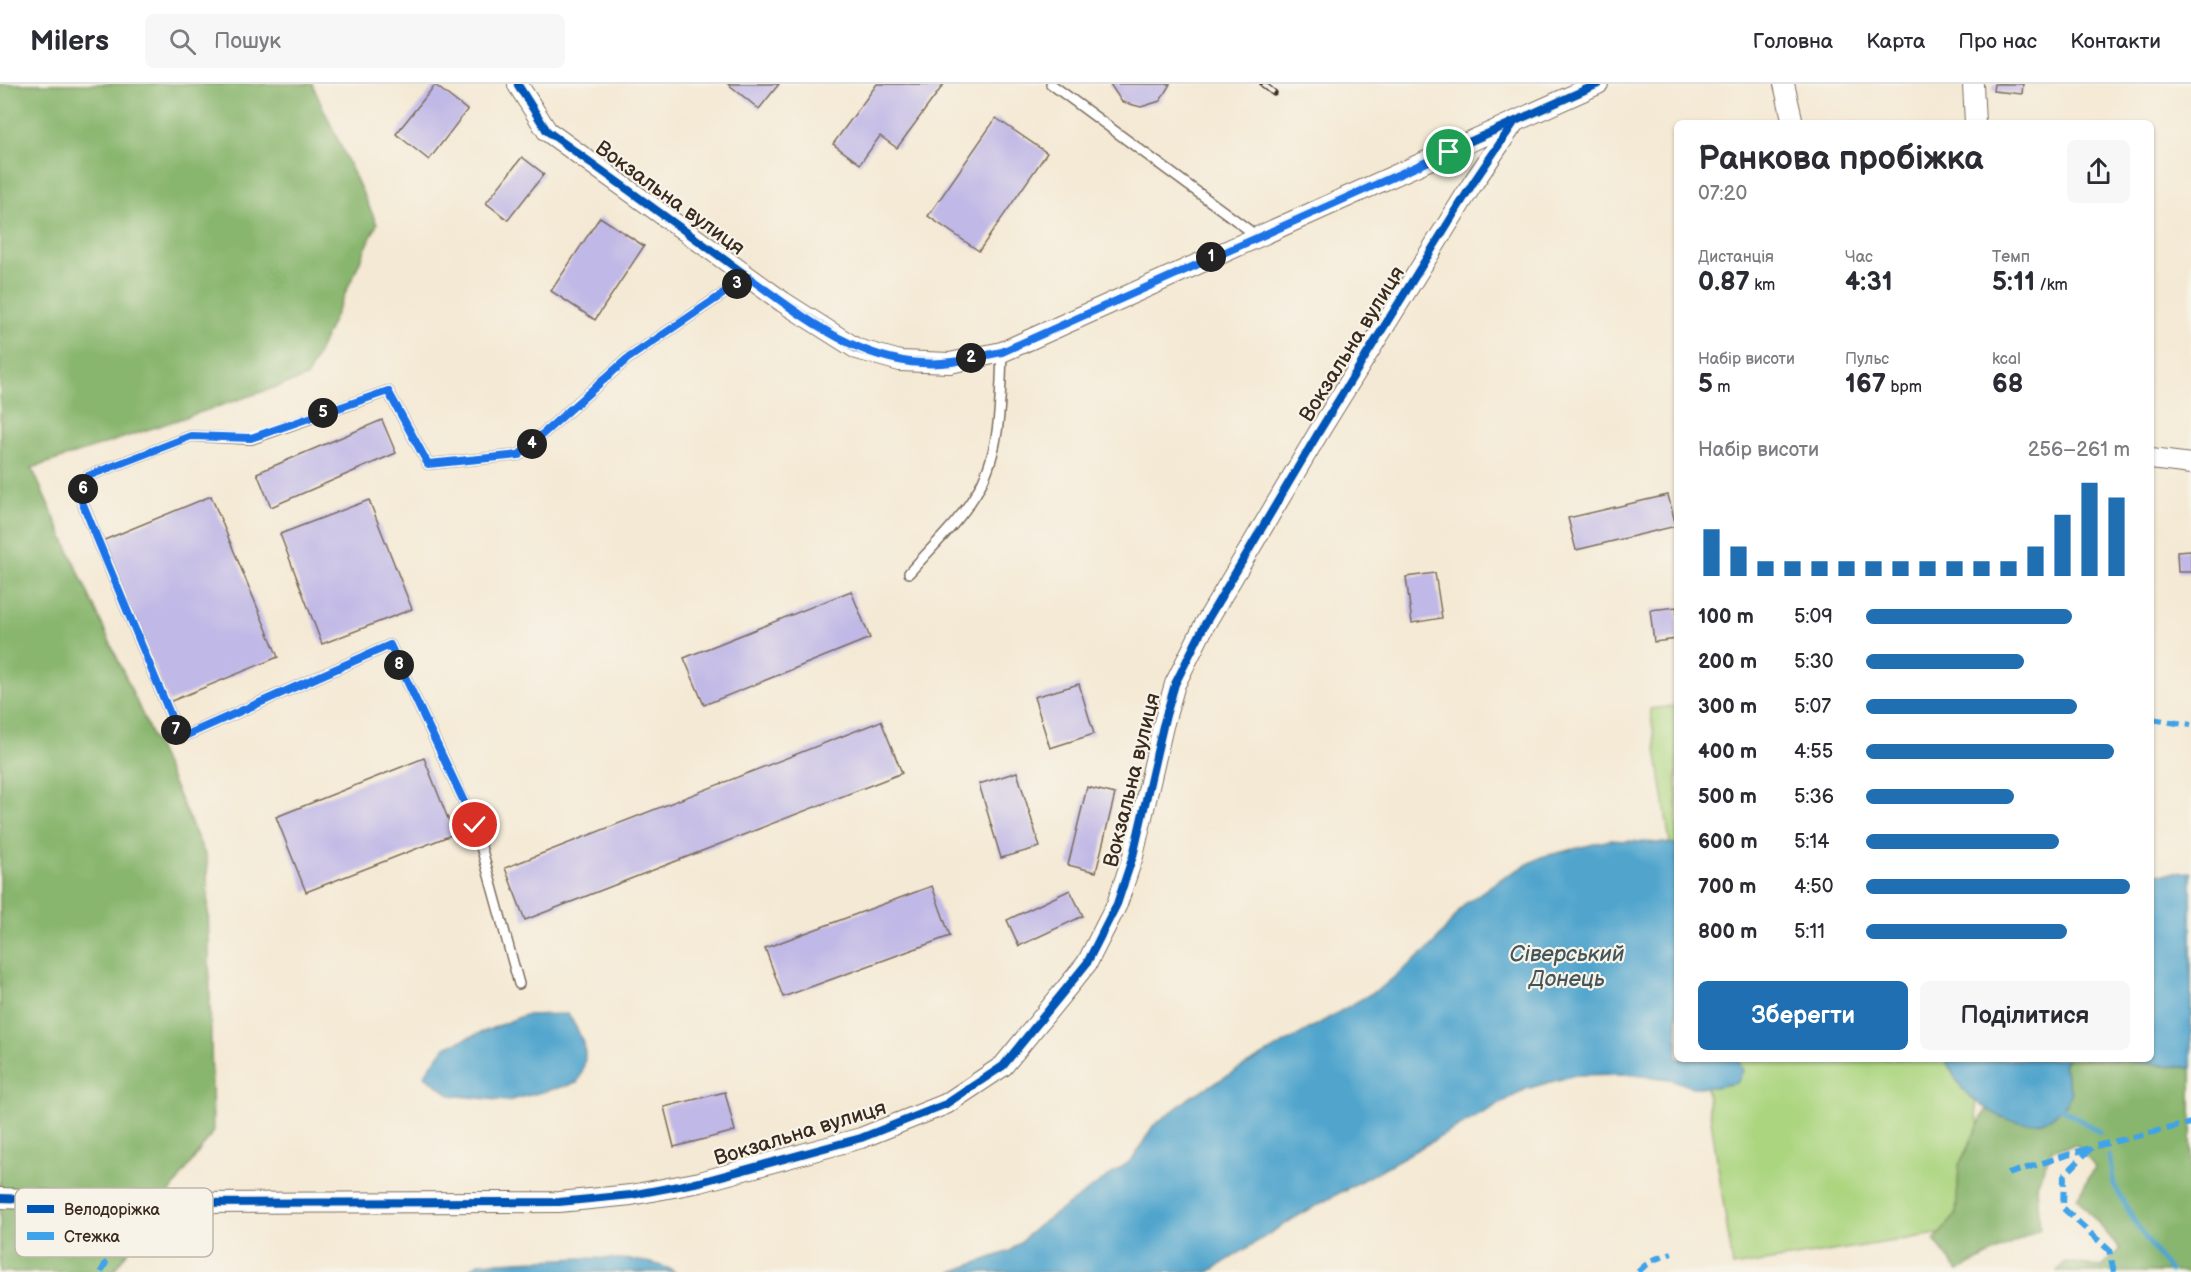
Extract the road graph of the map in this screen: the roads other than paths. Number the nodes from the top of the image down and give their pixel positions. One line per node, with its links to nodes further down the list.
1 (1051, 84): 9 (lane)
2 (1598, 84): 8 (street, Вокзальна вулиця)
3 (1784, 84): 6 (street)
4 (1973, 84): 7 (street)
5 (518, 85): 10 (street, Вокзальна вулиця)
6 (1792, 120)
7 (1976, 120)
8 (1513, 124): 9 (street, Вокзальна вулиця); 18 (street, Вокзальна вулиця)
9 (1257, 236): 11 (street, Вокзальна вулиця)
10 (748, 277): 11 (street, Вокзальна вулиця); 15 (lane)
11 (1002, 352): 14 (lane)
12 (2154, 459): 13 (street)
13 (2191, 464)
14 (909, 573)
15 (519, 984)
16 (0, 1198): 17 (street, Вокзальна вулиця)
17 (15, 1199)
18 (213, 1203)

